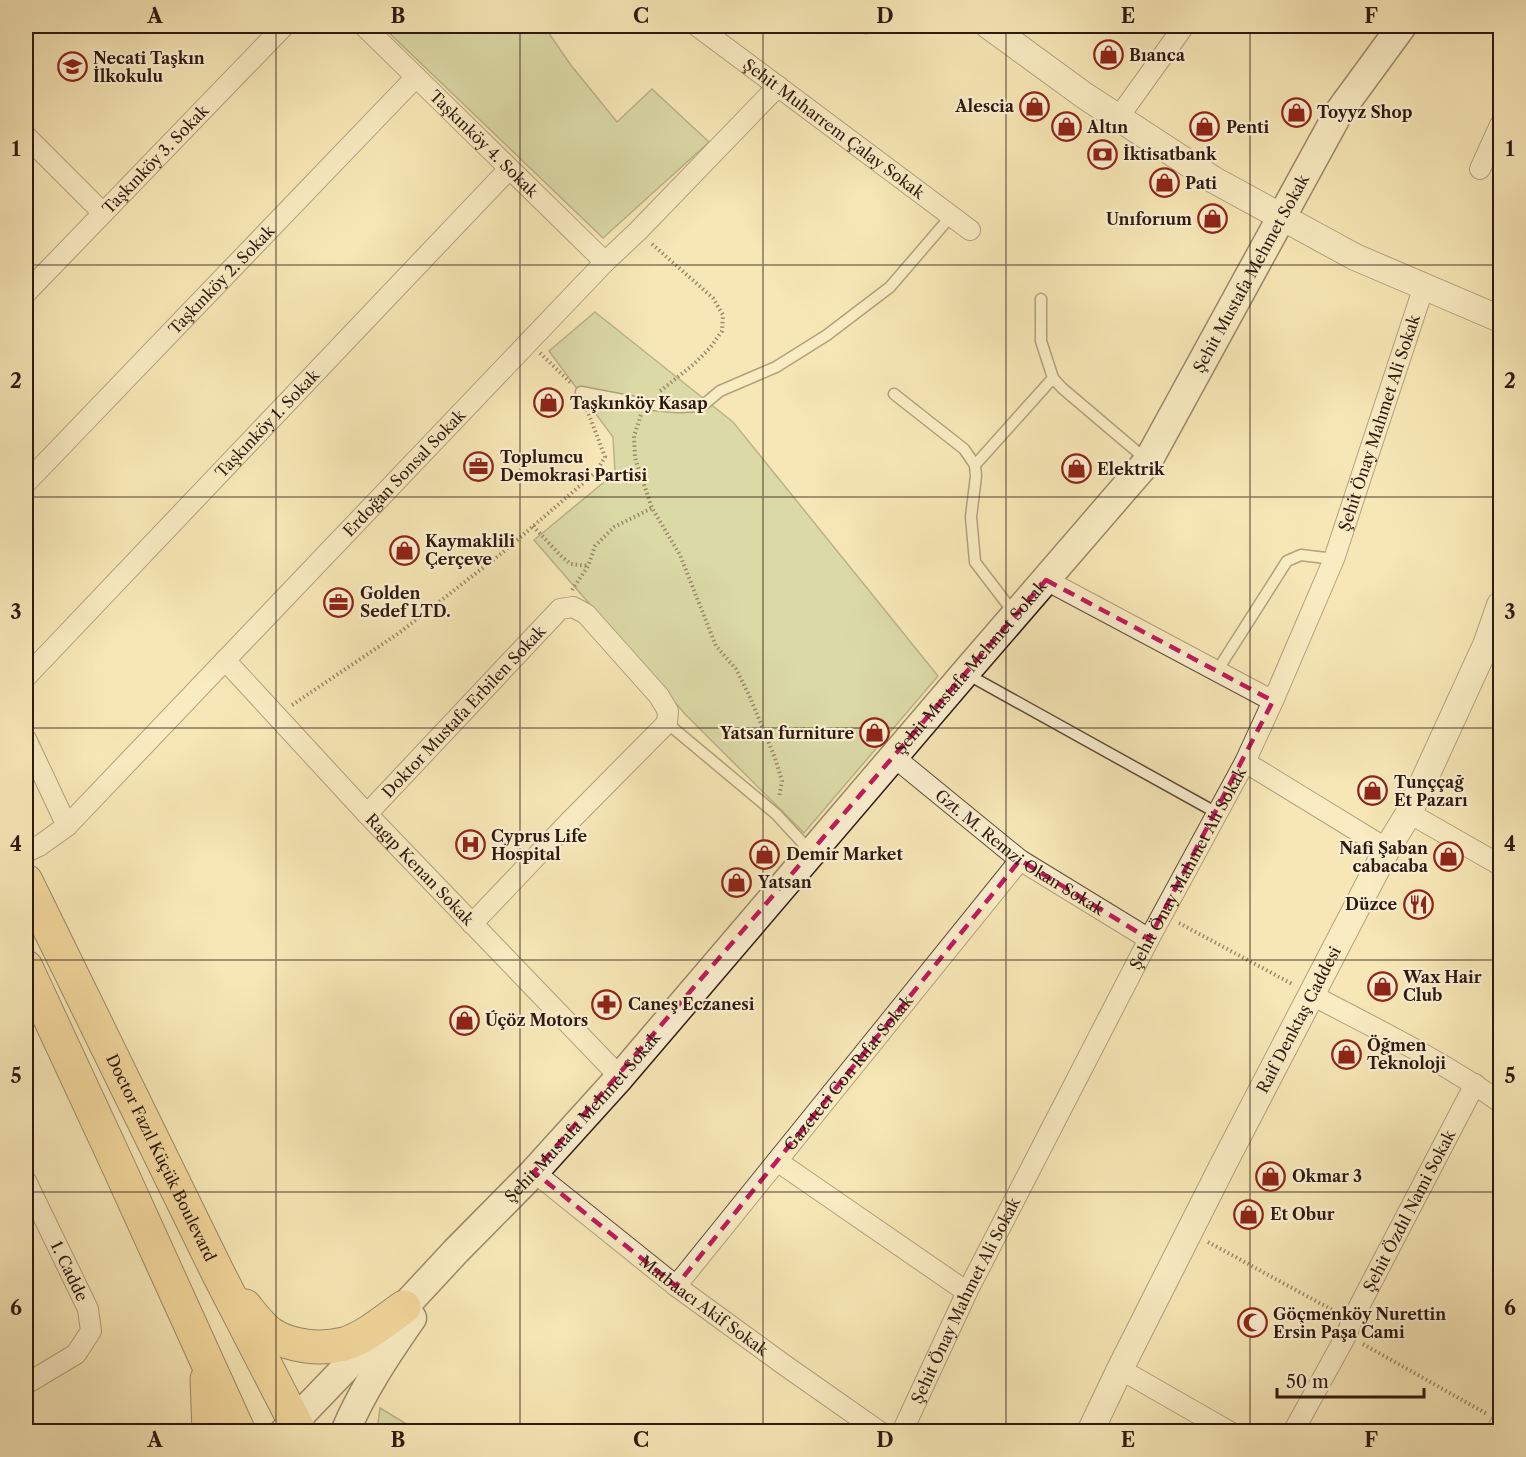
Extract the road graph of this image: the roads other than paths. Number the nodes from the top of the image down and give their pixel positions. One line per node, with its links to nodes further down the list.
1 (284, 26): 16 (street, Taşkınköy 3. Sokak)
2 (364, 26): 9 (street, Taşkınköy 4. Sokak)
3 (697, 26): 10 (street, Şehit Muharrem Çalay Sokak)
4 (856, 26): 5 (lane)
5 (876, 26)
6 (989, 26): 11 (street)
7 (1184, 26): 11 (street)
8 (1402, 26): 18 (main road, Şehit Mustafa Mehmet Sokak)
9 (416, 77): 15 (street, Taşkınköy 4. Sokak); 30 (street, Taşkınköy 2. Sokak)
10 (778, 86): 17 (street, Şehit Muharrem Çalay Sokak); 20 (street, Erdoğan Sonsal Sokak)
11 (1118, 118): 18 (street)
12 (1500, 125): 14 (street)
13 (26, 136): 16 (street)
14 (1480, 169)
15 (509, 170): 20 (street, Taşkınköy 4. Sokak); 39 (street, Taşkınköy 1. Sokak)
16 (103, 213): 22 (street, Taşkınköy 3. Sokak)
17 (951, 216): 19 (street, Şehit Muharrem Çalay Sokak); 26 (lane)
18 (1281, 218): 21 (street); 28 (main road, Şehit Mustafa Mehmet Sokak)
19 (970, 230)
20 (606, 262): 36 (street, Erdoğan Sonsal Sokak)
21 (1424, 286): 24 (street); 31 (street, Şehit Önay Mahmet Ali Sokak)
22 (26, 293)
23 (1041, 299): 25 (lane)
24 (1500, 319)
25 (1053, 378): 28 (lane); 29 (lane)
26 (581, 392)
27 (894, 394): 29 (lane)
28 (1148, 461): 32 (main road, Şehit Mustafa Mehmet Sokak)
29 (975, 465): 34 (lane)
30 (26, 483)
31 (1334, 559): 37 (lane); 40 (street, Şehit Önay Mahmet Ali Sokak)
32 (1046, 580): 34 (main road, Şehit Mustafa Mehmet Sokak); 37 (street)
33 (1500, 605): 35 (street, Raif Denktaş Caddesi)
34 (1016, 615): 38 (main road, Şehit Mustafa Mehmet Sokak)
35 (1493, 649): 46 (street, Raif Denktaş Caddesi)
36 (225, 660): 47 (street, Ragıp Kenan Sokak); 48 (street, Erdoğan Sonsal Sokak)
37 (1217, 671): 40 (street)
38 (965, 673): 43 (main road, Şehit Mustafa Mehmet Sokak); 45 (lane)
39 (26, 677)
40 (1274, 701): 44 (street, Şehit Önay Mahmet Ali Sokak)
41 (667, 723): 47 (street, Doktor Mustafa Erbilen Sokak); 51 (lane); 55 (street)
42 (26, 739): 48 (street)
43 (894, 757): 51 (main road, Şehit Mustafa Mehmet Sokak); 52 (street, Gzt. M. Remzi Okan Sokak)
44 (1245, 762): 45 (street, Şehit Önay Mahmet Ali Sokak); 49 (street)
45 (1216, 813): 56 (street, Şehit Önay Mahmet Ali Sokak)
46 (1409, 813): 49 (street, Raif Denktaş Caddesi); 53 (street)
47 (367, 814): 55 (street, Ragıp Kenan Sokak)
48 (67, 826): 50 (street, Erdoğan Sonsal Sokak)
49 (1387, 849): 58 (street, Raif Denktaş Caddesi)
50 (26, 852)
51 (812, 853): 59 (main road, Şehit Mustafa Mehmet Sokak)
52 (1020, 860): 56 (street, Gzt. M. Remzi Okan Sokak); 62 (street, Gazeteci Con Rıfat Sokak)
53 (1500, 865)
54 (26, 880): 66 (highway, Doctor Fazıl Küçük Boulevard)
55 (472, 924): 59 (street, Ragıp Kenan Sokak)
56 (1149, 939): 68 (street, Şehit Önay Mahmet Ali Sokak)
57 (26, 967): 70 (highway)
58 (1312, 995): 60 (street); 71 (street, Raif Denktaş Caddesi)
59 (620, 1077): 63 (main road, Şehit Mustafa Mehmet Sokak)
60 (1475, 1084): 61 (street); 81 (street, Şehit Özdıl Nami Sokak)
61 (1500, 1102)
62 (777, 1161): 67 (street, Gazeteci Con Rıfat Sokak); 68 (street)
63 (534, 1172): 65 (main road, Şehit Mustafa Mehmet Sokak); 67 (street, Matbaacı Akif Sokak)
64 (26, 1181): 72 (street, 1. Cadde)
65 (456, 1251): 69 (main road, Şehit Mustafa Mehmet Sokak); 76 (main road, Şehit Mustafa Mehmet Sokak)
66 (218, 1273): 69 (highway); 73 (highway, Doctor Fazıl Küçük Boulevard)
67 (676, 1286): 77 (street, Matbaacı Akif Sokak)
68 (967, 1292): 78 (street, Şehit Önay Mahmet Ali Sokak)
69 (404, 1307): 73 (main road, Şehit Mustafa Mehmet Sokak)
70 (206, 1359): 74 (highway); 75 (highway)
71 (1120, 1369): 79 (street, Raif Denktaş Caddesi); 80 (street)
72 (26, 1384)
73 (293, 1428)
74 (209, 1431)
75 (239, 1431)
76 (345, 1431)
77 (880, 1431)
78 (902, 1431)
79 (1090, 1431)
80 (1230, 1431)
81 (1293, 1431)

